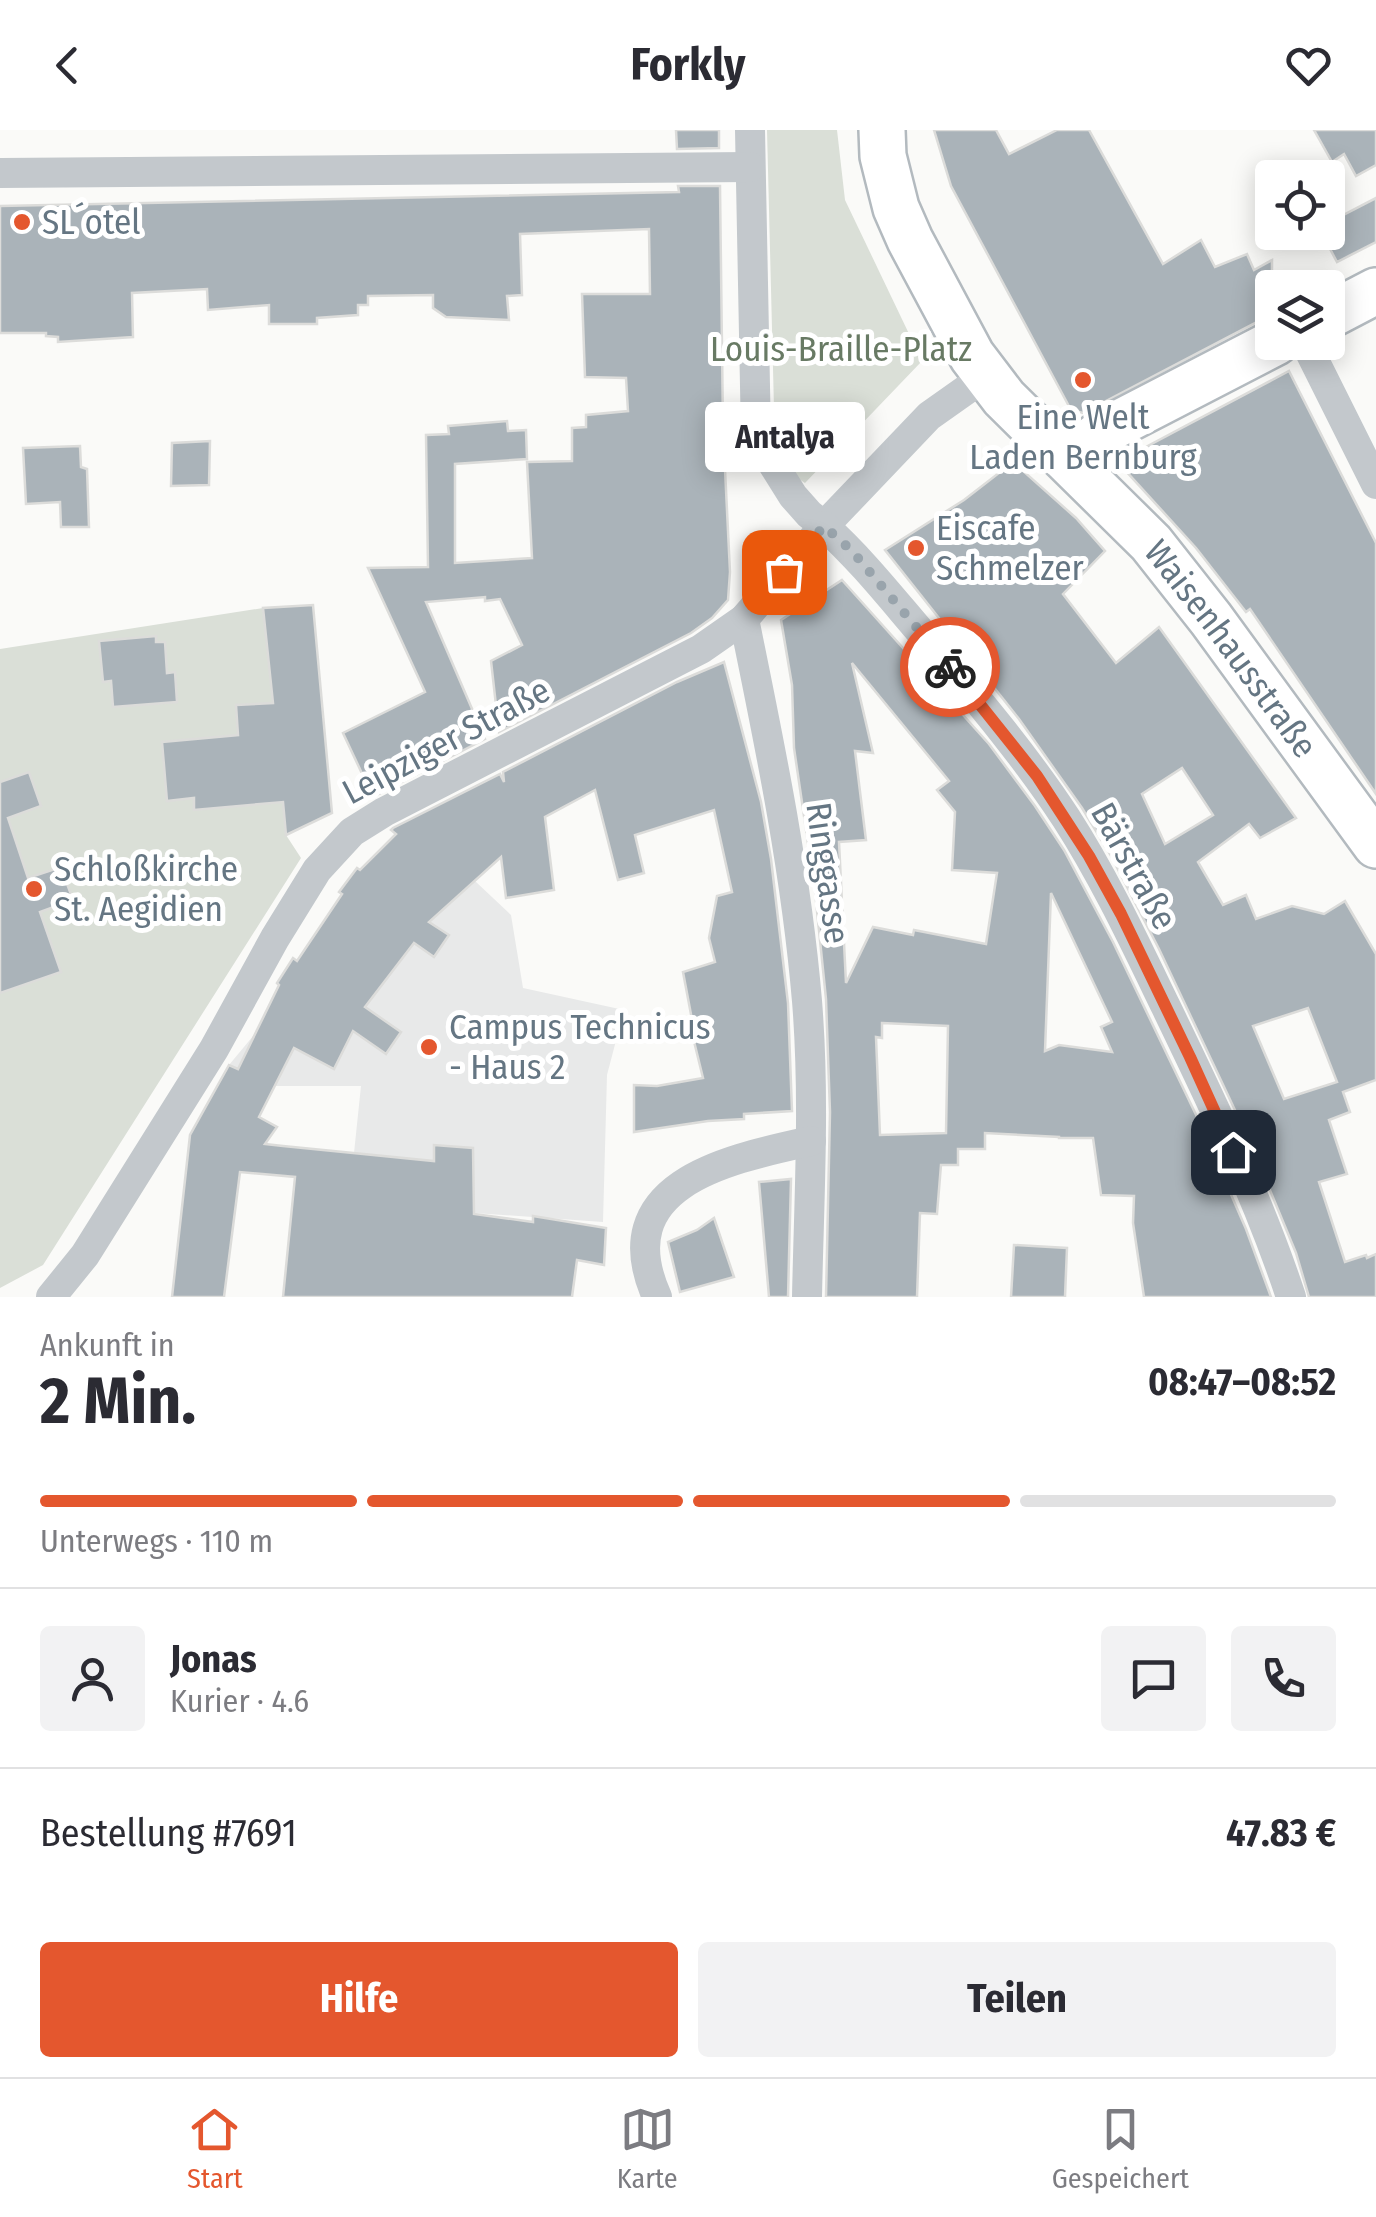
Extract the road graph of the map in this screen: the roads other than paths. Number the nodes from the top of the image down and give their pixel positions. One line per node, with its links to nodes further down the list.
1 (750, 130): 3 (street)
2 (882, 130): 9 (street)
3 (750, 166): 4 (street); 12 (street)
4 (0, 173)
5 (1376, 291): 6 (street)
6 (1345, 307)
7 (1255, 353): 10 (street)
8 (1313, 360): 11 (street)
9 (987, 376): 10 (street); 12 (street)
10 (1071, 462): 14 (street, Waisenhausstraße)
11 (1376, 484)
12 (824, 526): 13 (street); 19 (street, Bärstraße)
13 (744, 619): 15 (street, Ringgasse); 16 (street, Leipziger Straße)
14 (1376, 845)
15 (811, 1141): 17 (street); 18 (street, Ringgasse)
16 (51, 1297)
17 (657, 1297)
18 (807, 1297)
19 (1292, 1297)

